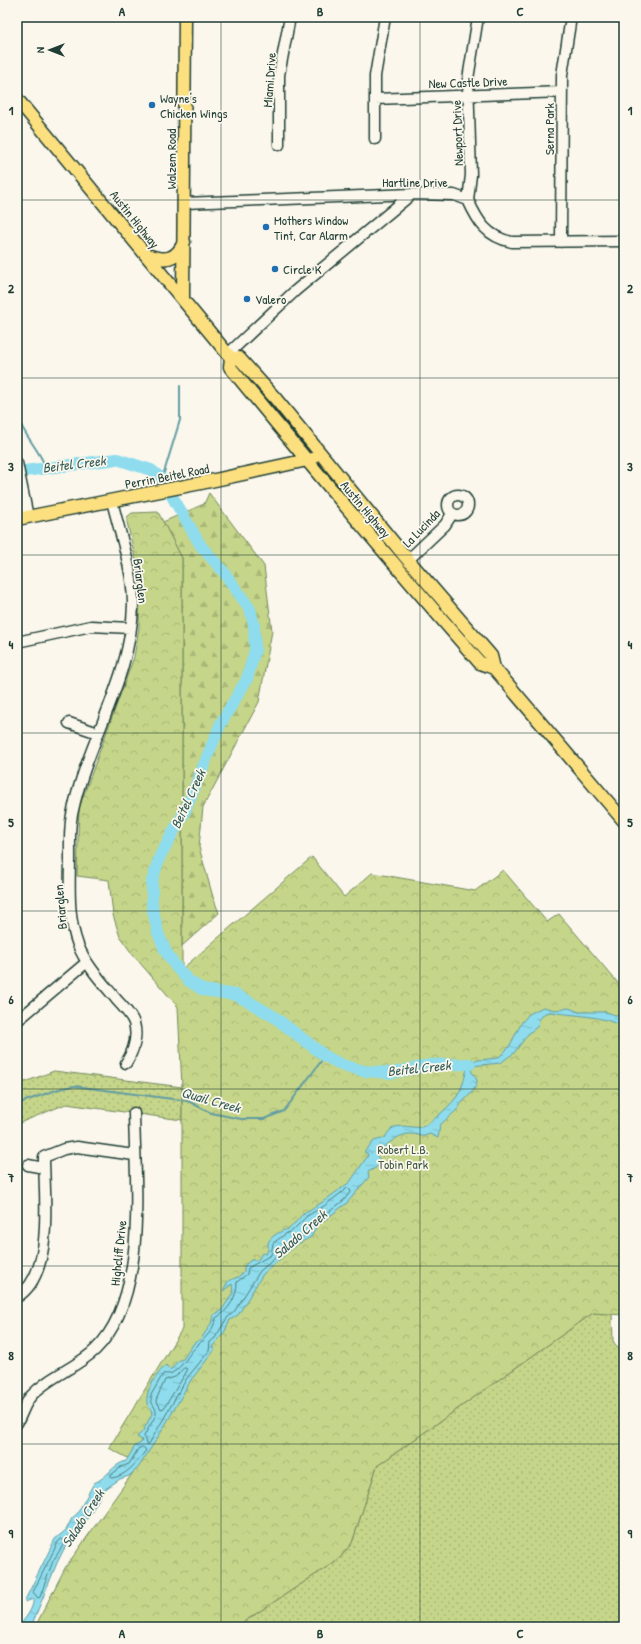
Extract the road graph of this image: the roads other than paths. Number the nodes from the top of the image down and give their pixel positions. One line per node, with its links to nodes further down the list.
1 (185, 17): 14 (main road, Walzem Road)
2 (290, 17): 11 (street, Miami Drive)
3 (385, 17): 9 (street)
4 (478, 17): 7 (street, Newport Drive)
5 (571, 17): 6 (street, Serna Park)
6 (562, 92): 7 (street, New Castle Drive); 17 (street, Serna Park)
7 (468, 95): 9 (street, New Castle Drive); 13 (street, Newport Drive)
8 (17, 99): 18 (main road, Austin Highway)
9 (375, 99): 10 (street)
10 (375, 139)
11 (279, 145)
12 (412, 194): 13 (street, Hartline Drive); 14 (street, Hartline Drive); 20 (street)
13 (468, 200): 17 (street)
14 (184, 203): 15 (main road, Walzem Road)
15 (184, 241): 18 (main road); 19 (main road, Walzem Road)
16 (624, 241): 17 (street)
17 (561, 242)
18 (146, 255): 19 (main road, Austin Highway)
19 (183, 300): 20 (main road, Austin Highway)
20 (229, 356): 21 (main road, Austin Highway); 22 (main road, Austin Highway)
21 (281, 429): 23 (main road, Austin Highway); 25 (main road)
22 (322, 456): 23 (main road, Perrin Beitel Road); 29 (main road, Austin Highway)
23 (306, 460): 25 (main road, Perrin Beitel Road); 32 (main road, Austin Highway)
24 (17, 463): 28 (street)
25 (278, 466): 26 (main road, Perrin Beitel Road)
26 (112, 501): 28 (main road, Perrin Beitel Road); 30 (street, Briarglen)
27 (452, 514): 29 (street, La Lucinda)
28 (22, 518)
29 (408, 560): 32 (main road, Austin Highway)
30 (130, 628): 31 (street); 34 (street, Briarglen)
31 (17, 642)
32 (494, 668): 35 (main road, Austin Highway)
33 (69, 723): 34 (street)
34 (98, 733): 36 (street, Briarglen)
35 (624, 821)
36 (87, 962): 37 (street); 38 (street, Briarglen)
37 (17, 1021)
38 (126, 1063)
39 (134, 1114): 40 (street, Highcliff Drive)
40 (134, 1155): 42 (street); 44 (street, Highcliff Drive)
41 (28, 1165): 42 (street)
42 (44, 1168): 43 (street)
43 (17, 1297)
44 (17, 1423)

